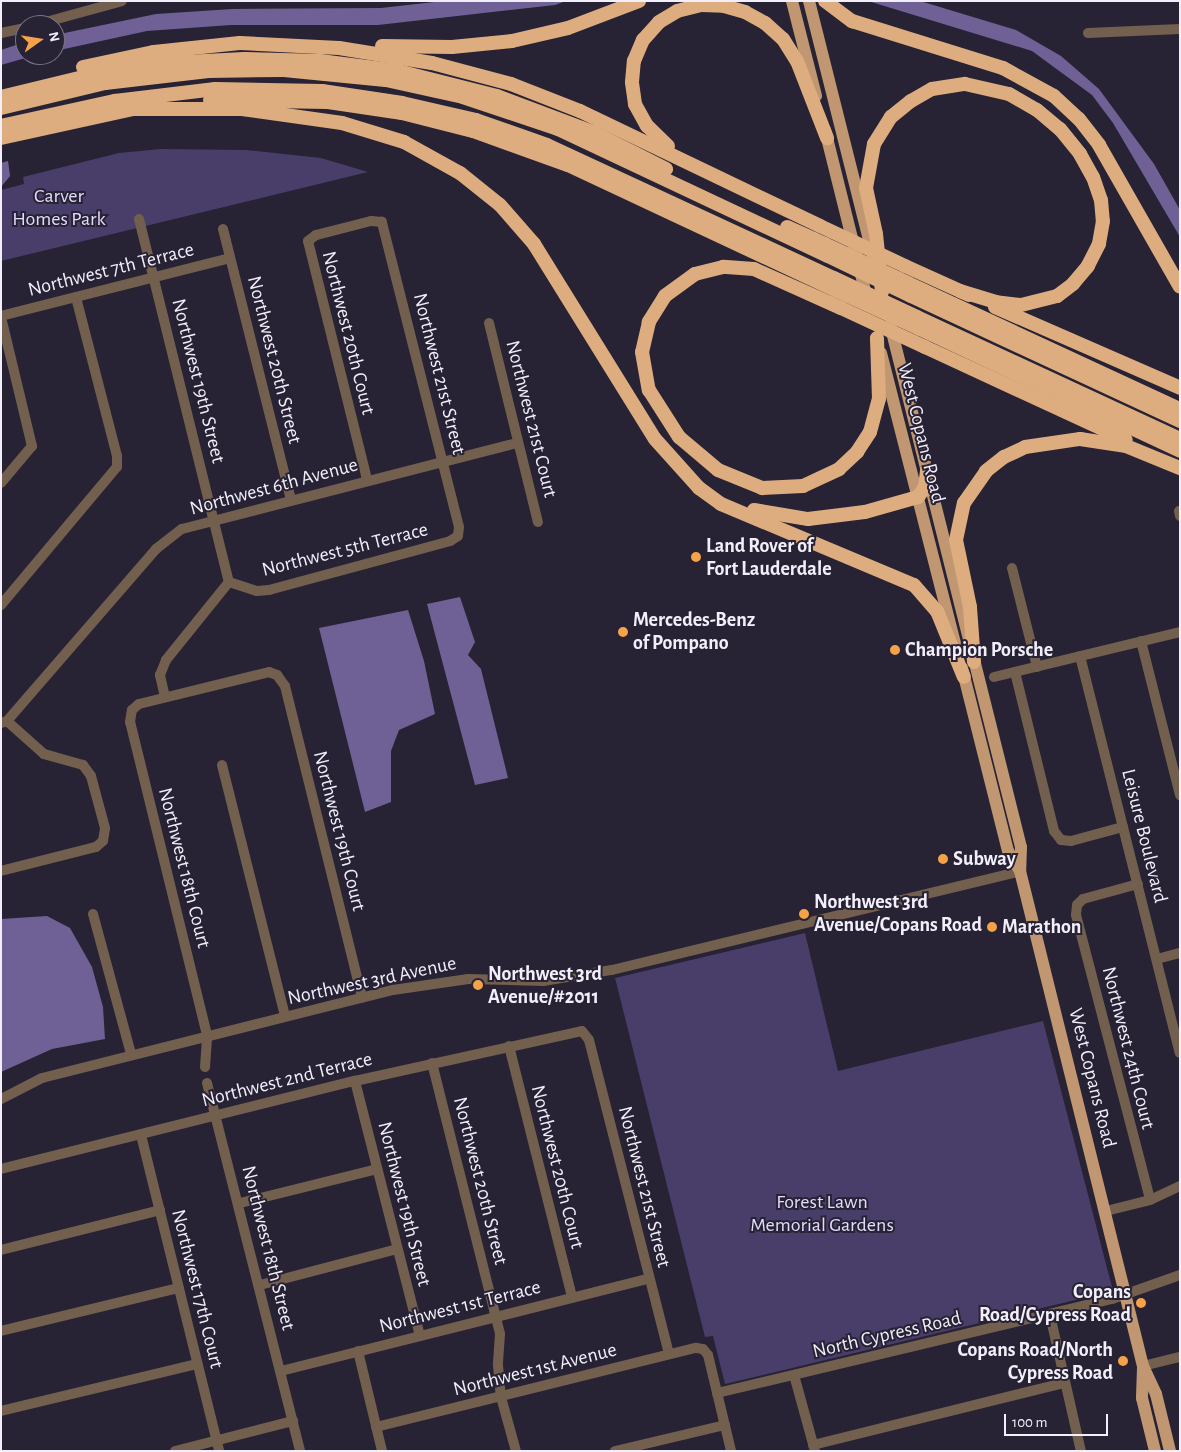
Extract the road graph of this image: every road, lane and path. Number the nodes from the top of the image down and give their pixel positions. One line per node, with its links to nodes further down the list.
1 (122, 1): 6 (street)
2 (640, 1): 11 (highway)
3 (792, 1): 16 (main road, West Copans Road)
4 (809, 1): 27 (main road, West Copans Road)
5 (825, 1): 24 (highway)
6 (65, 17)
7 (1180, 29): 10 (street)
8 (15, 30): 9 (street)
9 (1, 33)
10 (1088, 33)
11 (285, 44): 12 (highway); 17 (highway)
12 (2, 100): 25 (highway, bridge)
13 (129, 109): 15 (highway); 23 (highway); 41 (highway)
14 (1, 126): 23 (highway)
15 (1, 138)
16 (827, 138): 17 (highway); 32 (main road, West Copans Road)
17 (691, 163): 26 (highway, bridge)
18 (139, 219): 22 (street, Northwest 19th Street)
19 (382, 222): 39 (street, Northwest 21st Street); 43 (street, Northwest 20th Court)
20 (223, 229): 21 (street, Northwest 20th Street)
21 (230, 258): 22 (street, Northwest 7th Terrace); 46 (street, Northwest 20th Street)
22 (153, 277): 28 (street, Northwest 7th Terrace); 47 (street, Northwest 19th Street)
23 (835, 284): 31 (highway, bridge)
24 (1180, 287)
25 (910, 289): 34 (highway); 35 (highway)
26 (961, 291): 27 (highway); 33 (highway)
27 (882, 292): 42 (main road, West Copans Road)
28 (76, 297): 29 (street, Northwest 7th Terrace); 52 (street)
29 (1, 316): 44 (street)
30 (489, 323): 37 (street, Northwest 21st Court)
31 (918, 323): 36 (highway); 38 (highway)
32 (877, 338): 40 (highway, bridge); 45 (main road, West Copans Road)
33 (1180, 388)
34 (1180, 410)
35 (1180, 421)
36 (1180, 439)
37 (518, 443): 39 (street, Northwest 6th Avenue); 48 (street, Northwest 21st Court)
38 (1180, 451)
39 (443, 461): 43 (street, Northwest 6th Avenue); 49 (street, Northwest 21st Street)
40 (1180, 467): 56 (highway)
41 (680, 469): 45 (highway); 59 (highway)
42 (927, 471): 45 (highway); 56 (main road, West Copans Road)
43 (368, 480): 46 (street, Northwest 6th Avenue)
44 (1, 483)
45 (918, 497): 59 (main road, West Copans Road)
46 (291, 500): 47 (street, Northwest 6th Avenue)
47 (214, 519): 51 (street, Northwest 19th Street); 62 (street, Northwest 6th Avenue)
48 (538, 522)
49 (458, 536): 51 (street, Northwest 5th Terrace)
50 (1012, 568): 57 (street)
51 (229, 582): 61 (street)
52 (1, 605)
53 (1180, 632): 54 (street)
54 (1141, 641): 55 (street); 64 (street)
55 (1080, 656): 57 (street); 65 (street, Leisure Boulevard)
56 (974, 662): 67 (main road, West Copans Road)
57 (1037, 667): 58 (street)
58 (1016, 672): 60 (street); 65 (street)
59 (964, 677): 67 (main road, West Copans Road)
60 (994, 677)
61 (165, 697): 72 (street, Northwest 19th Court); 76 (street, Northwest 18th Court)
62 (4, 722): 66 (street)
63 (222, 765): 73 (street)
64 (1180, 795)
65 (1123, 827): 68 (street, Leisure Boulevard)
66 (1, 871)
67 (1020, 871): 72 (street, Northwest 3rd Avenue); 93 (main road, West Copans Road)
68 (1138, 884): 71 (street, Leisure Boulevard); 90 (street, Northwest 24th Court)
69 (93, 914): 79 (street)
70 (1180, 953): 71 (street)
71 (1157, 959): 74 (street, Leisure Boulevard)
72 (362, 998): 73 (street, Northwest 3rd Avenue)
73 (285, 1016): 76 (street, Northwest 3rd Avenue)
74 (1176, 1019): 78 (street, Leisure Boulevard)
75 (582, 1030): 77 (street, Northwest 2nd Terrace); 97 (street, Northwest 21st Street)
76 (207, 1035): 79 (street, Northwest 3rd Avenue); 81 (street)
77 (509, 1046): 80 (street, Northwest 2nd Terrace); 101 (street, Northwest 20th Court)
78 (1180, 1053)
79 (131, 1054): 84 (street, Northwest 3rd Avenue)
80 (432, 1063): 82 (street, Northwest 2nd Terrace); 103 (street, Northwest 20th Street)
81 (205, 1068)
82 (355, 1081): 85 (street, Northwest 2nd Terrace); 88 (street, Northwest 19th Street)
83 (207, 1083): 85 (street, Northwest 18th Street)
84 (1, 1099)
85 (216, 1115): 86 (street, Northwest 2nd Terrace); 91 (street, Northwest 18th Street)
86 (141, 1135): 87 (street, Northwest 2nd Terrace); 92 (street, Northwest 17th Court)
87 (1, 1169)
88 (377, 1169): 91 (street); 95 (street, Northwest 19th Street)
89 (1180, 1186): 90 (street)
90 (1150, 1200): 93 (street)
91 (240, 1203): 98 (street, Northwest 18th Street)
92 (160, 1210): 94 (street); 99 (street, Northwest 17th Court)
93 (1106, 1211): 100 (main road, West Copans Road)
94 (1, 1250)
95 (397, 1250): 98 (street); 105 (street, Northwest 19th Street)
96 (1180, 1276): 100 (street, North Cypress Road)
97 (648, 1279): 101 (street, Northwest 1st Terrace); 107 (street, Northwest 21st Street)
98 (260, 1284): 111 (street, Northwest 18th Street)
99 (179, 1288): 104 (street); 109 (street, Northwest 17th Court)
100 (1126, 1295): 102 (street, North Cypress Road); 110 (main road, West Copans Road)
101 (572, 1297): 103 (street, Northwest 1st Terrace)
102 (1050, 1315): 112 (street, North Cypress Road); 113 (street)
103 (495, 1318): 105 (street, Northwest 1st Terrace); 115 (street, Northwest 20th Street)
104 (1, 1331)
105 (420, 1336): 106 (street, Northwest 1st Terrace)
106 (358, 1351): 111 (street, Northwest 1st Terrace); 119 (street)
107 (669, 1354): 114 (street, Northwest 1st Avenue); 115 (street, Northwest 1st Avenue)
108 (1180, 1357): 110 (street)
109 (197, 1364): 116 (street); 120 (street, Northwest 17th Court)
110 (1143, 1366): 129 (main road); 130 (main road)
111 (281, 1371): 117 (street, Northwest 18th Street)
112 (794, 1375): 114 (street, North Cypress Road); 121 (street)
113 (1064, 1383): 121 (street); 128 (street)
114 (717, 1393): 118 (street)
115 (501, 1397): 119 (street, Northwest 1st Avenue); 125 (street, Northwest 20th Street)
116 (1, 1411)
117 (293, 1421): 120 (street); 123 (street, Northwest 18th Street)
118 (725, 1425): 126 (street); 127 (street)
119 (376, 1427): 124 (street)
120 (218, 1446): 122 (street)
121 (814, 1448)
122 (175, 1451)
123 (300, 1451)
124 (382, 1451)
125 (516, 1451)
126 (615, 1451)
127 (731, 1451)
128 (1081, 1451)
129 (1155, 1451)
130 (1170, 1451)

